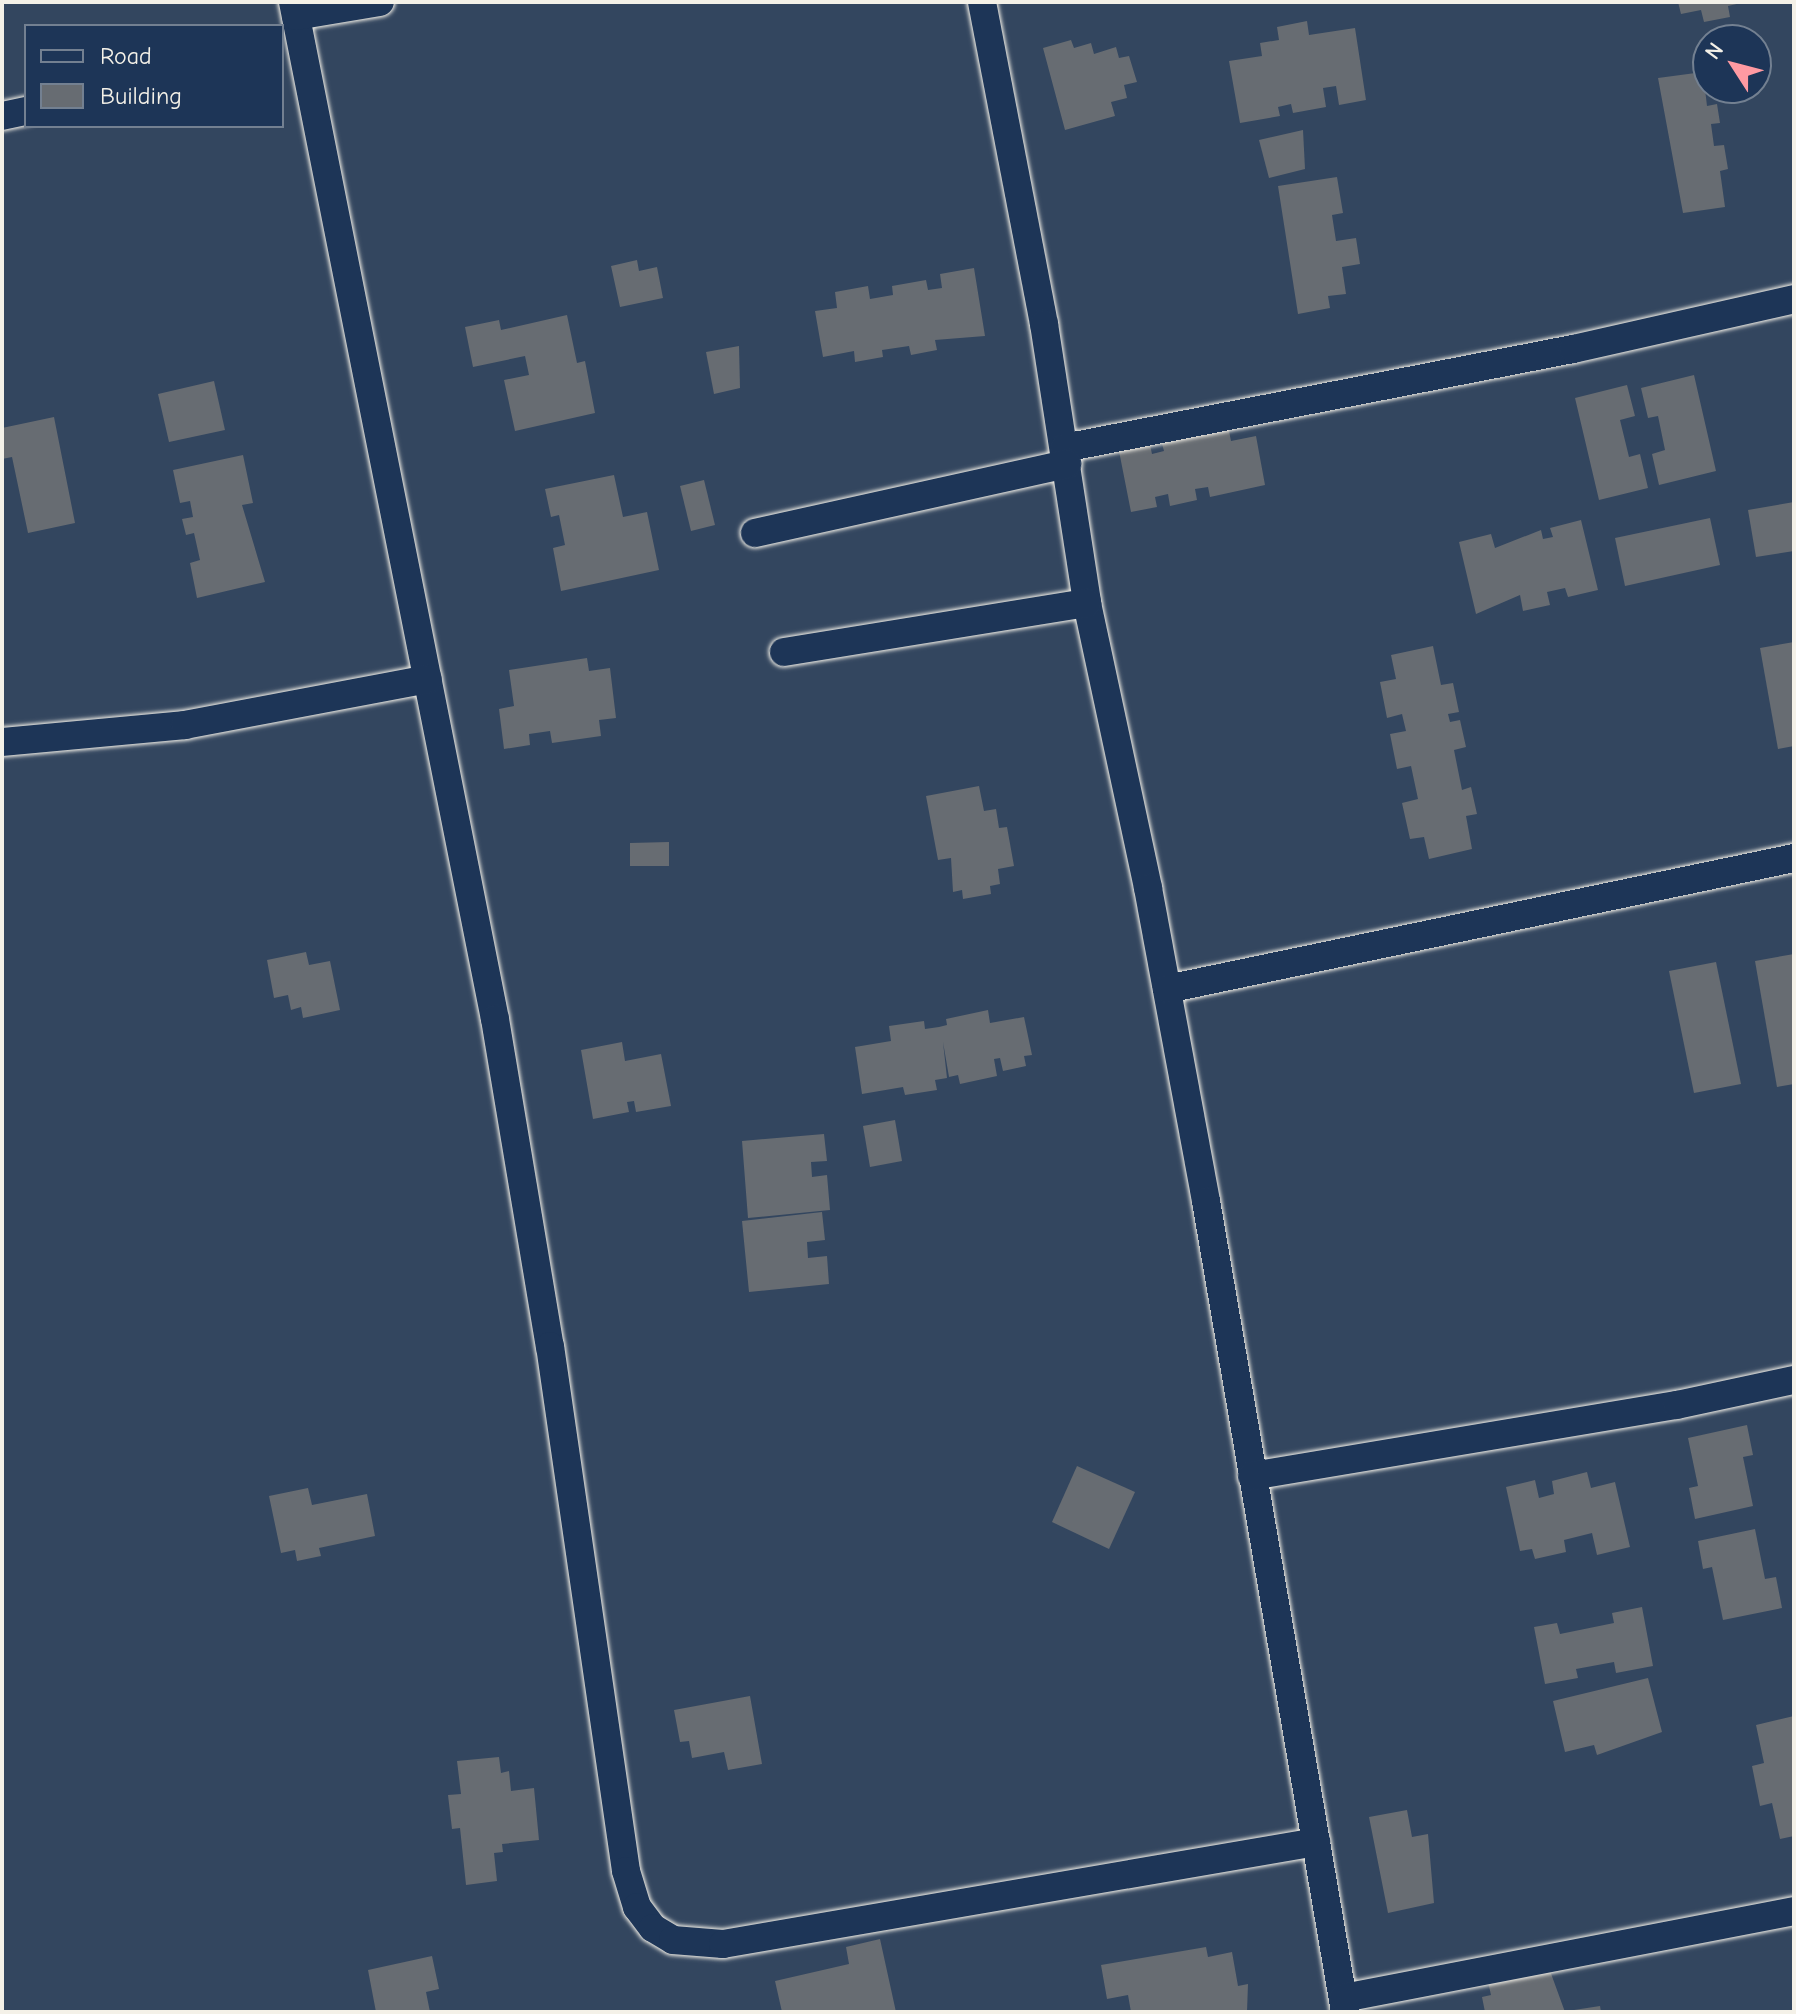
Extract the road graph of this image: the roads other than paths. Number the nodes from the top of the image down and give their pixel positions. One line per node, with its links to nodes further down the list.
1 (380, 2): 3 (street)
2 (982, 2): 8 (street)
3 (294, 9): 4 (street)
4 (293, 58): 12 (street)
5 (24, 111): 6 (street)
6 (2, 116)
7 (1794, 299): 8 (street)
8 (1066, 456): 9 (street); 10 (street)
9 (755, 533)
10 (1087, 603): 11 (street); 15 (street)
11 (784, 652)
12 (428, 679): 13 (street); 18 (street)
13 (2, 742)
14 (1794, 858): 15 (street)
15 (1167, 989): 17 (street)
16 (1794, 1380): 17 (street)
17 (1252, 1476): 18 (street)
18 (1316, 1842): 20 (street)
19 (1794, 1911): 20 (street)
20 (1344, 2005)

